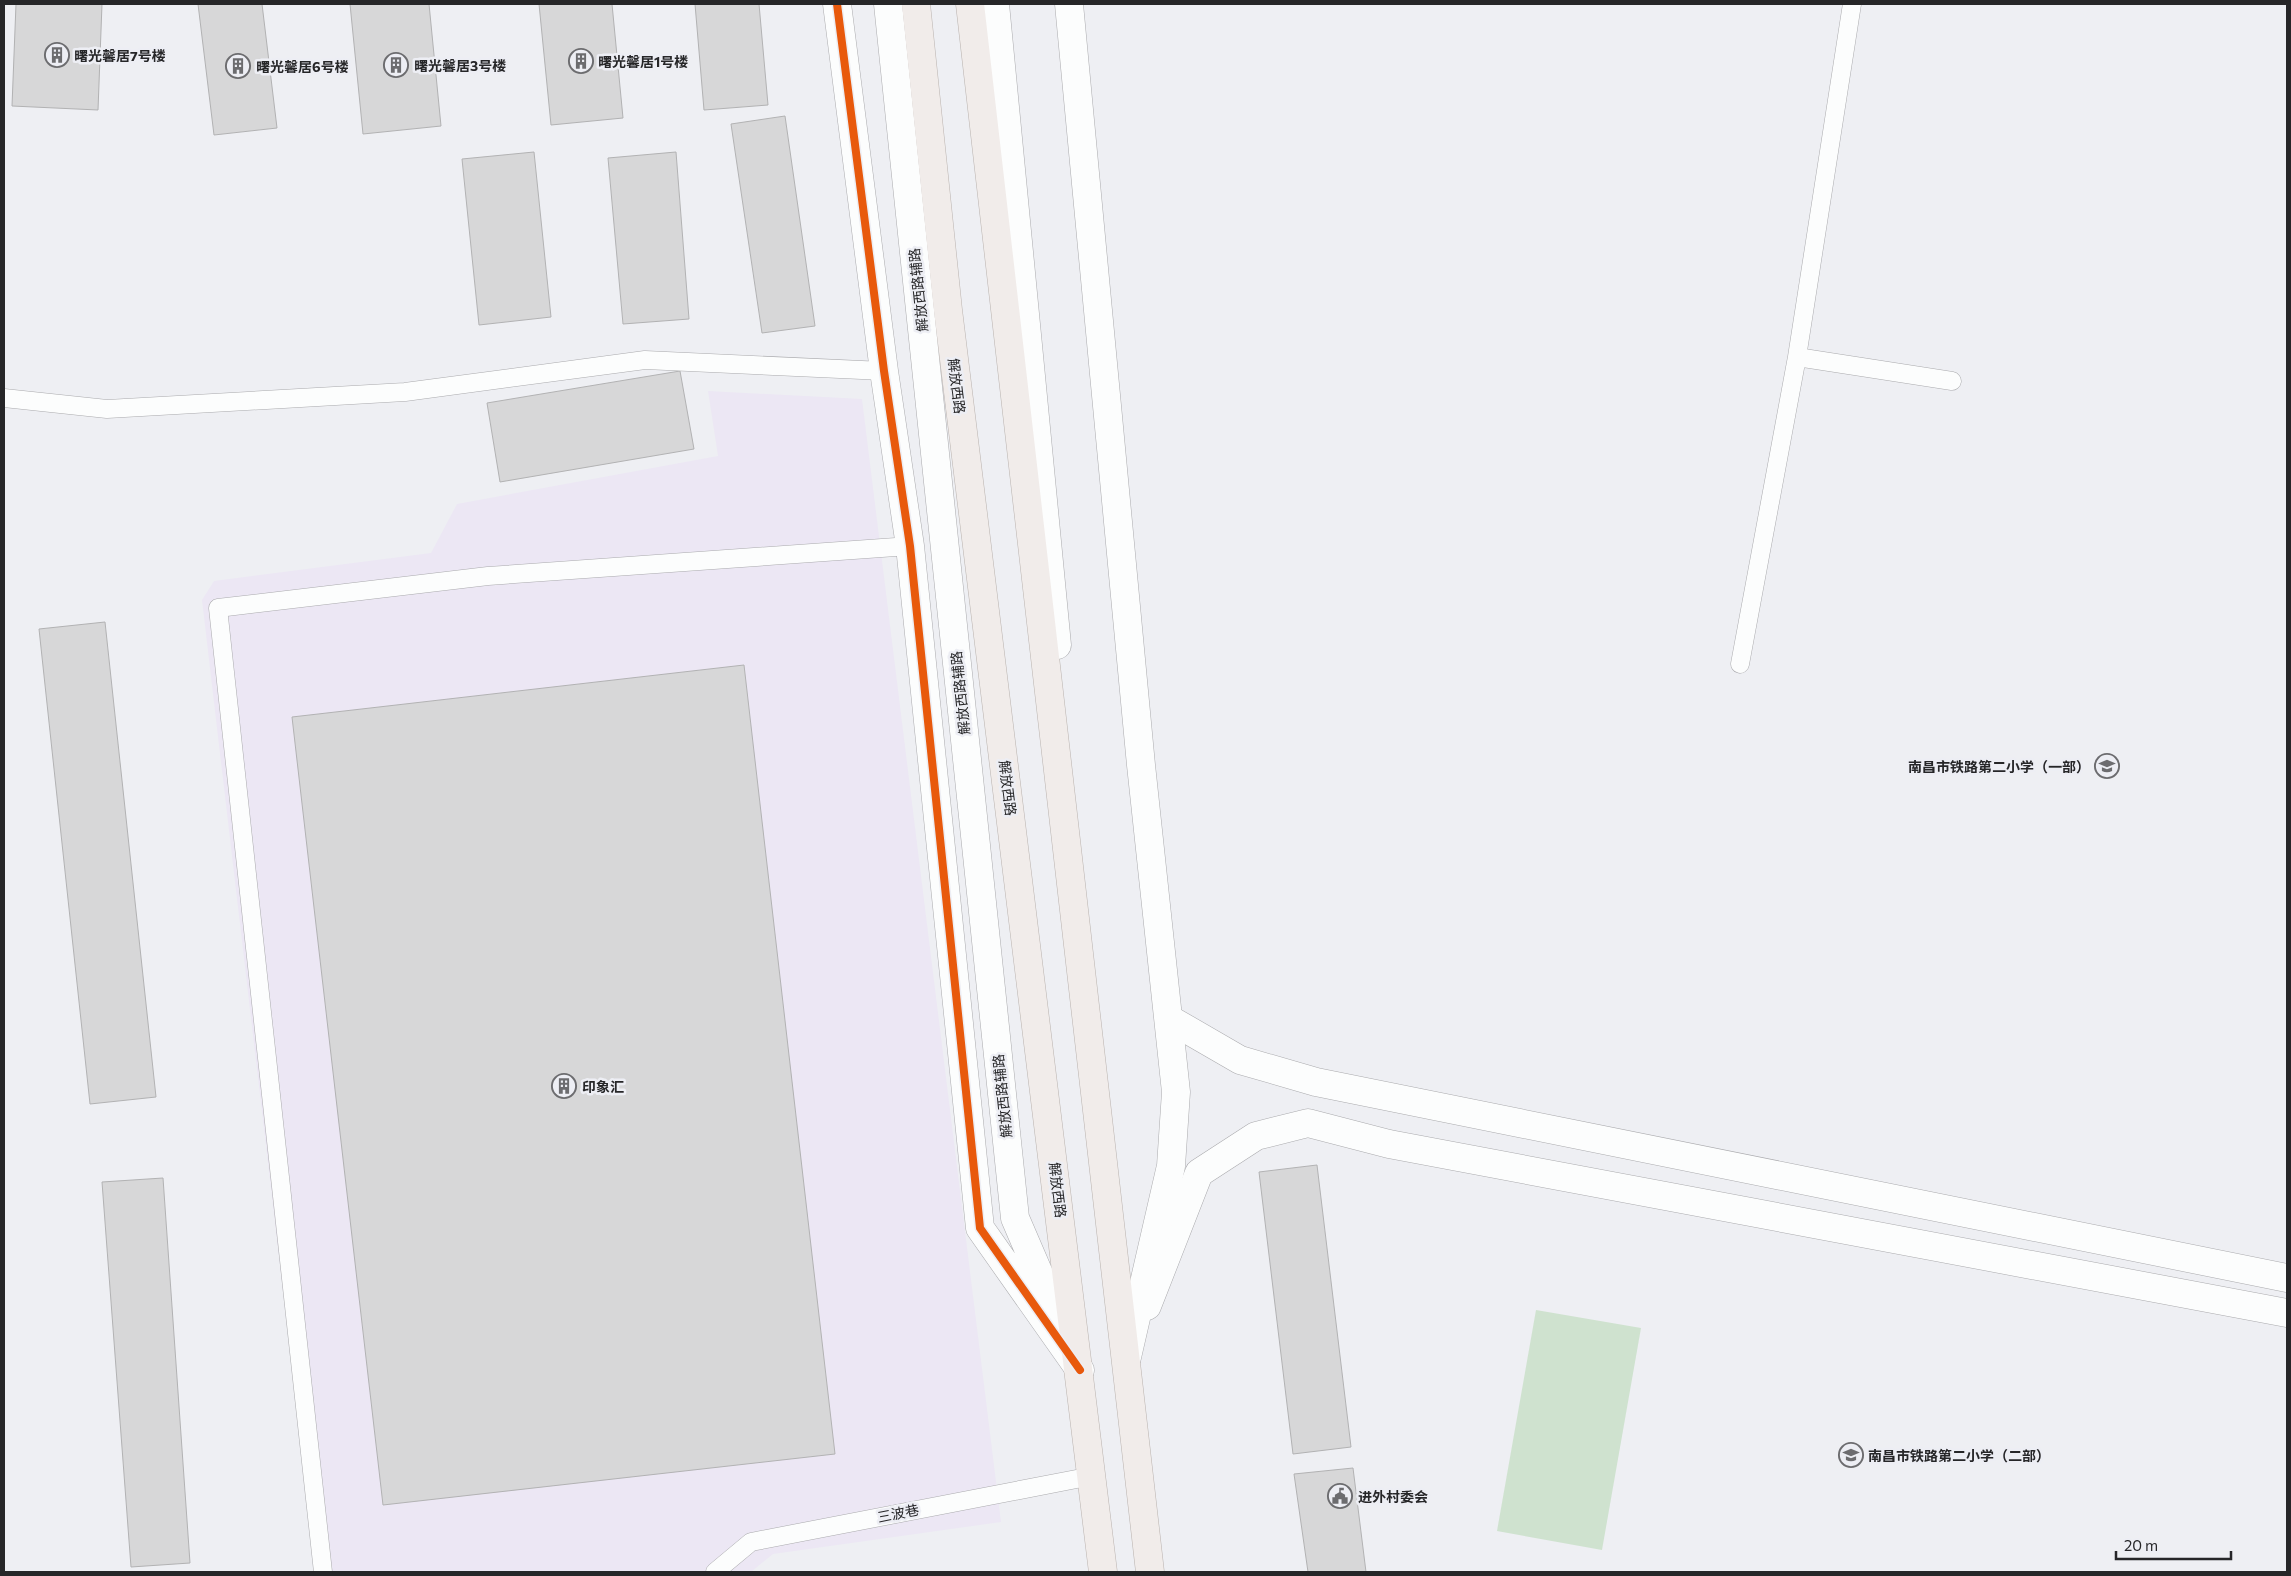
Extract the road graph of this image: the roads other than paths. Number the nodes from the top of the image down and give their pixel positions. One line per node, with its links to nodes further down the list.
1 (837, 4): 9 (street)
2 (888, 4): 18 (street, 解放西路辅路)
3 (916, 4): 18 (main road, 解放西路)
4 (970, 4): 17 (main road)
5 (995, 4): 17 (street)
6 (1069, 4): 14 (street)
7 (1852, 4): 8 (lane)
8 (1797, 357): 10 (lane); 13 (lane)
9 (884, 371): 11 (lane); 12 (street)
10 (1952, 381)
11 (4, 398)
12 (910, 546): 18 (street); 20 (lane)
13 (1740, 664)
14 (1169, 1019): 15 (street); 17 (street)
15 (2287, 1278)
16 (2287, 1313): 17 (street)
17 (1126, 1361): 23 (main road)
18 (1080, 1370): 19 (main road, 解放西路)
19 (1092, 1476): 21 (lane, 三波巷); 22 (main road, 解放西路)
20 (323, 1572)
21 (715, 1572)
22 (1103, 1572)
23 (1150, 1572)

